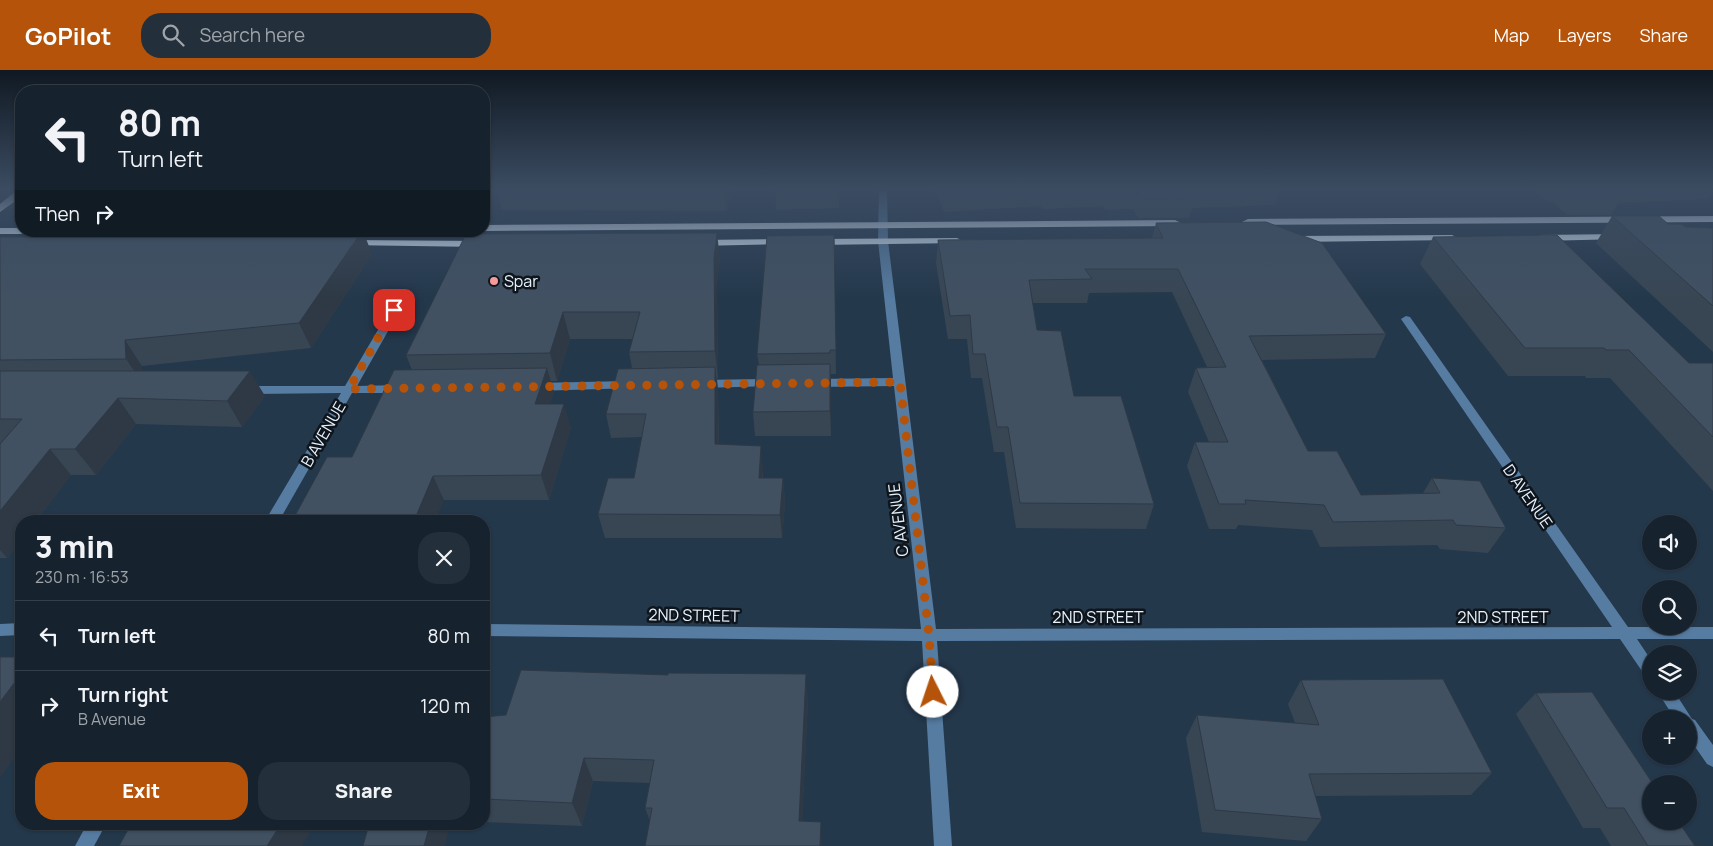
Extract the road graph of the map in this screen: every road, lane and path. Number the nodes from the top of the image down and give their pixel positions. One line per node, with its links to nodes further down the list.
1 (663, 226): 3 (highway)
2 (884, 226): 10 (street, C AVENUE)
3 (490, 228)
4 (0, 231): 5 (highway)
5 (15, 231)
6 (1634, 237): 8 (highway)
7 (1465, 238): 9 (highway)
8 (1525, 238)
9 (1276, 239)
10 (883, 241): 11 (highway); 13 (highway); 17 (street, C AVENUE)
11 (972, 241)
12 (336, 243): 14 (highway)
13 (684, 243)
14 (495, 244)
15 (404, 294): 24 (street, B AVENUE)
16 (1406, 319): 31 (street, D AVENUE)
17 (900, 382): 19 (street); 32 (street, C AVENUE)
18 (782, 383): 21 (street)
19 (801, 383)
20 (644, 385): 22 (street)
21 (683, 385)
22 (526, 387)
23 (418, 388): 24 (street)
24 (349, 389): 25 (street); 26 (street, B AVENUE)
25 (229, 390)
26 (276, 515)
27 (0, 630): 28 (street)
28 (15, 630)
29 (490, 630): 32 (street, 2ND STREET)
30 (1713, 633): 31 (street, 2ND STREET)
31 (1624, 634): 32 (street, 2ND STREET); 33 (street, D AVENUE)
32 (929, 635): 38 (street, C AVENUE)
33 (1642, 659)
34 (1697, 736): 35 (street)
35 (1713, 759)
36 (93, 830): 37 (street)
37 (84, 846)
38 (943, 846)

